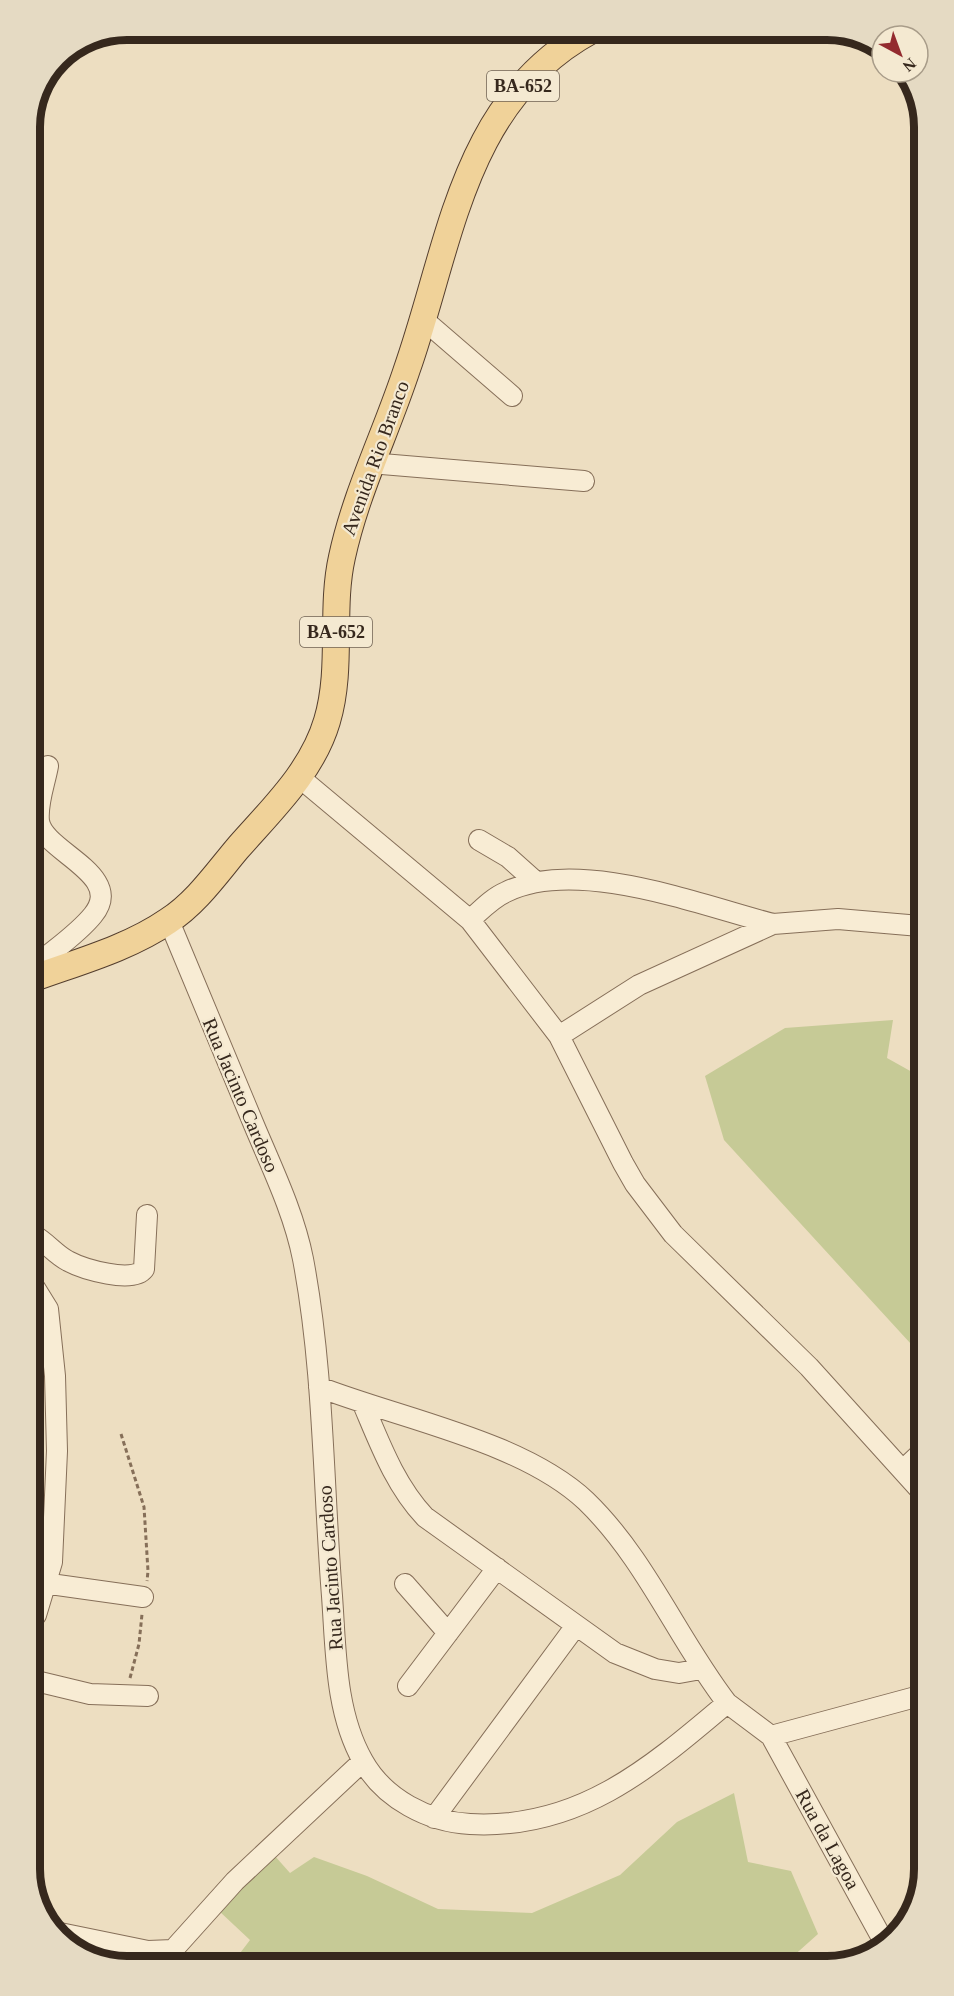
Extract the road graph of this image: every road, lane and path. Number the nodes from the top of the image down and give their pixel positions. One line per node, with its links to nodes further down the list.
1 (572, 41): 2 (main road, Avenida Rio Branco / BA-652)
2 (424, 320): 3 (street); 4 (main road, Avenida Rio Branco / BA-652)
3 (512, 396)
4 (370, 463): 5 (street); 7 (main road, Avenida Rio Branco / BA-652)
5 (584, 482)
6 (48, 766): 8 (street)
7 (299, 777): 12 (street); 13 (main road, Avenida Rio Branco / BA-652)
8 (41, 801)
9 (41, 825): 16 (street)
10 (479, 840): 11 (street)
11 (536, 882): 12 (street); 14 (street)
12 (470, 920): 18 (street)
13 (169, 921): 17 (main road, Avenida Rio Branco / BA-652); 22 (street, Rua Jacinto Cardoso)
14 (773, 924): 15 (street); 18 (street)
15 (914, 925)
16 (41, 961)
17 (41, 976)
18 (559, 1036): 26 (street)
19 (147, 1215): 20 (street)
20 (40, 1240)
21 (40, 1297): 29 (street)
22 (319, 1387): 23 (street); 42 (street, Rua Jacinto Cardoso)
23 (363, 1404): 28 (street); 34 (street)
24 (121, 1434): 31 (path)
25 (914, 1460): 26 (street)
26 (903, 1470): 27 (street)
27 (914, 1483)
28 (497, 1568): 32 (street); 33 (street)
29 (40, 1584): 31 (street)
30 (405, 1584): 33 (street)
31 (143, 1597): 37 (path)
32 (575, 1627): 34 (street); 43 (street)
33 (448, 1633): 36 (street)
34 (701, 1669): 40 (street)
35 (40, 1682): 37 (street)
36 (408, 1686)
37 (125, 1696): 38 (street)
38 (148, 1696)
39 (914, 1697): 41 (street)
40 (727, 1703): 41 (street); 43 (street, Rua Jacinto Cardoso)
41 (771, 1736): 45 (street, Rua da Lagoa)
42 (363, 1761): 43 (street, Rua Jacinto Cardoso); 44 (street)
43 (434, 1818)
44 (72, 1935)
45 (881, 1936)

